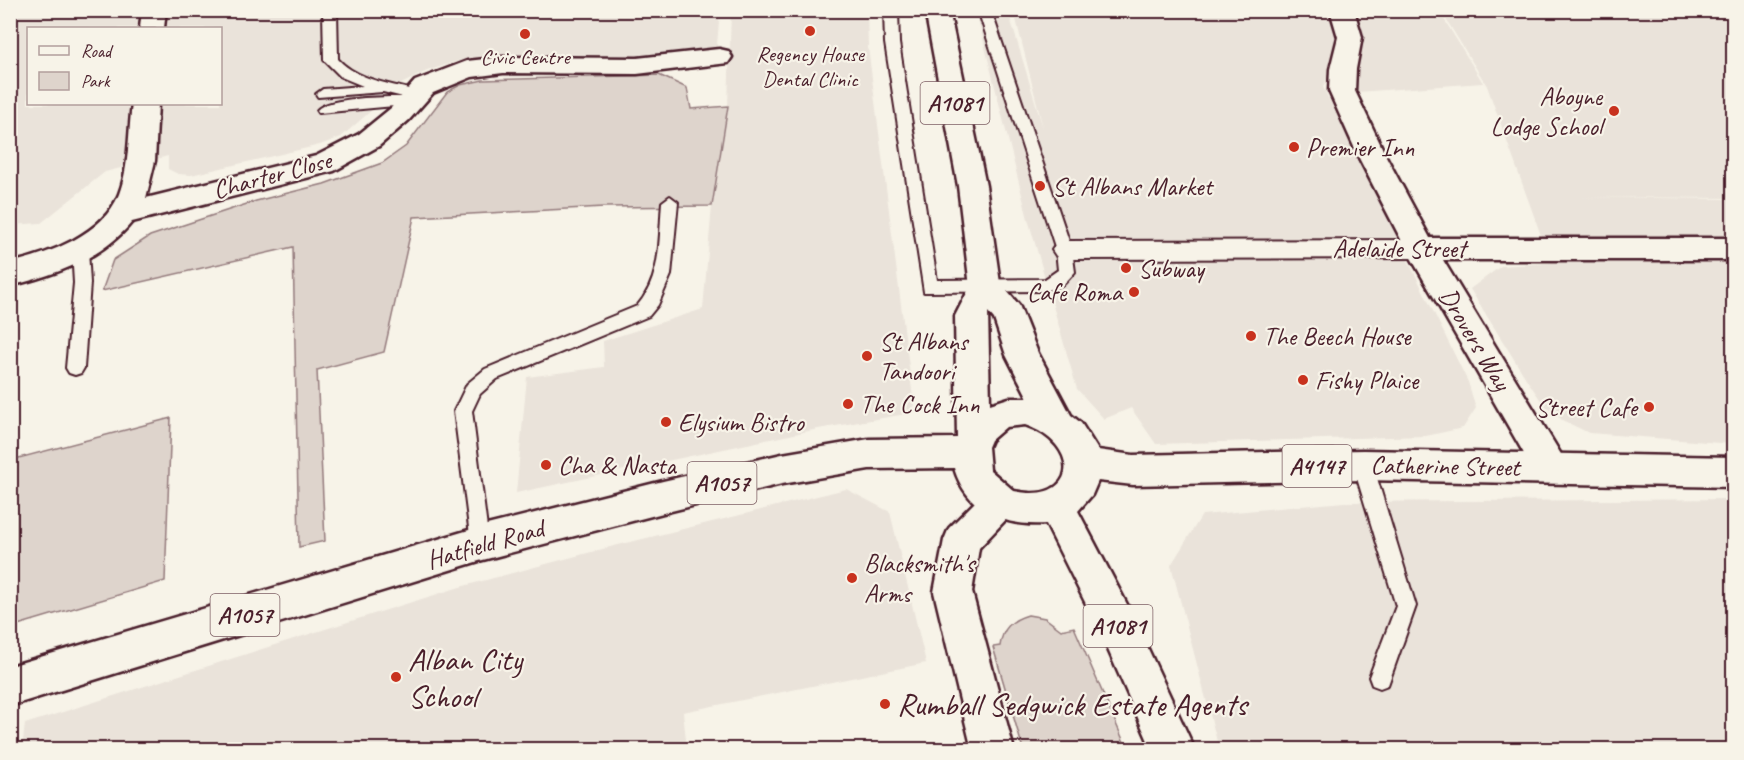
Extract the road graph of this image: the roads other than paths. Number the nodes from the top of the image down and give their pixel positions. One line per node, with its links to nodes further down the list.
1 (154, 10): 7 (main road)
2 (330, 10): 9 (lane)
3 (891, 10): 21 (lane)
4 (937, 10): 21 (main road, A1081)
5 (984, 10): 19 (lane)
6 (1341, 10): 16 (main road, Drovers Way)
7 (152, 27)
8 (719, 57): 11 (main road, Charter Close)
9 (387, 88): 10 (lane); 11 (lane)
10 (323, 94)
11 (413, 98): 13 (lane); 15 (main road, Charter Close)
12 (145, 105): 15 (main road)
13 (324, 110)
14 (670, 202): 31 (lane)
15 (120, 215): 18 (main road)
16 (1421, 249): 17 (main road, Adelaide Street); 19 (street, Adelaide Street); 27 (main road, Drovers Way)
17 (1734, 249)
18 (80, 250): 20 (main road); 22 (lane)
19 (1064, 250): 21 (lane)
20 (10, 275)
21 (985, 287): 23 (main road); 24 (main road)
22 (75, 368)
23 (1057, 421): 24 (main road); 25 (main road)
24 (972, 445): 29 (main road); 31 (main road, Hatfield Road / A1057)
25 (1085, 464): 26 (main road, Catherine Street / A4147); 30 (main road)
26 (1363, 465): 27 (main road, Catherine Street / A4147); 32 (lane)
27 (1550, 467): 28 (main road, Catherine Street / A4147)
28 (1734, 472)
29 (999, 502): 30 (main road); 34 (main road)
30 (1056, 506): 35 (main road, A1081)
31 (479, 544): 33 (main road, Hatfield Road / A1057)
32 (1380, 677)
33 (10, 686)
34 (993, 750)
35 (1174, 750)

